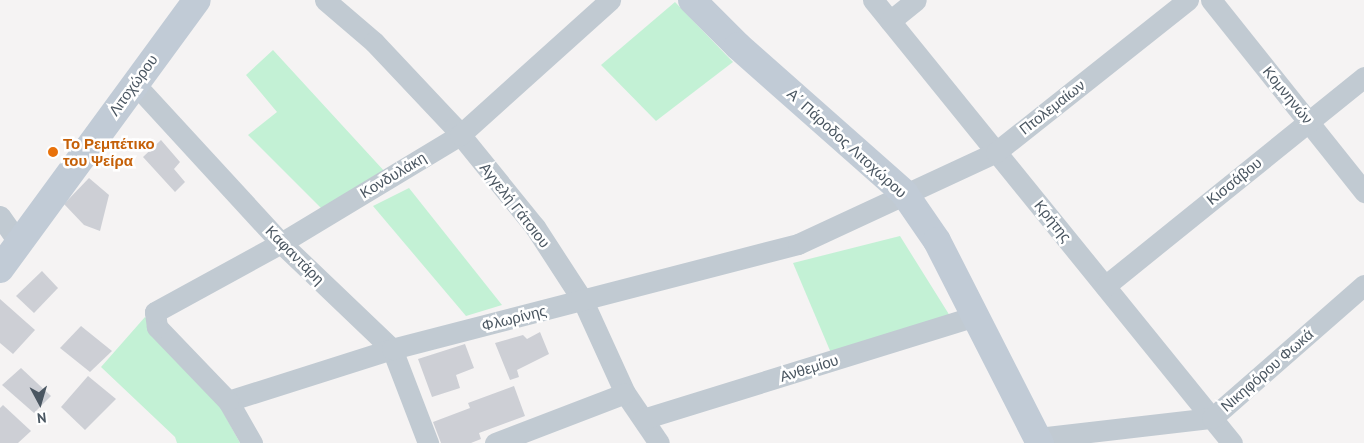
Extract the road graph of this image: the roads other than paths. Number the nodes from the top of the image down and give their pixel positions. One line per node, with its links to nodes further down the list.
1 (197, 0): 11 (street, Λιτοχώρου)
2 (325, 0): 13 (street, Αγγελή Γάτσιου)
3 (610, 0): 13 (street, Κονδυλάκη)
4 (692, 0): 16 (street, Α΄ Πάροδος Λιτοχώρου)
5 (873, 0): 9 (street, Κρήτης)
6 (916, 0): 9 (street)
7 (1188, 0): 14 (street, Πτολεμαίων)
8 (1211, 0): 12 (street, Κομνηνών)
9 (890, 21): 14 (street, Κρήτης)
10 (1364, 77): 12 (street, Κισσάβου)
11 (134, 83): 18 (street, Καφαντάρη); 19 (street, Λιτοχώρου)
12 (1309, 121): 15 (street, Κομνηνών); 22 (street, Κισσάβου)
13 (460, 135): 18 (street, Κονδυλάκη); 23 (street, Αγγελή Γάτσιου)
14 (996, 152): 16 (street, Πτολεμαίων); 22 (street, Κρήτης)
15 (1364, 192)
16 (904, 193): 23 (street, Φλωρίνης); 24 (street, Α΄ Πάροδος Λιτοχώρου)
17 (0, 216): 19 (street)
18 (281, 243): 25 (street, Καφαντάρη); 27 (street, Κονδυλάκη)
19 (20, 244): 20 (street, Λιτοχώρου)
20 (0, 269)
21 (1364, 285): 28 (street, Νικηφόρου Φωκά)
22 (1105, 286): 28 (street, Κρήτης)
23 (583, 301): 25 (street, Φλωρίνης); 26 (street, Αγγελή Γάτσιου)
24 (975, 316): 29 (street, Ανθεμίου); 30 (street, Α΄ Πάροδος Λιτοχώρου)
25 (392, 349): 27 (street, Φλωρίνης); 32 (street, Καφαντάρη)
26 (625, 393): 29 (street, Αγγελή Γάτσιου); 33 (street)
27 (228, 401): 31 (street)
28 (1212, 418): 30 (street, Νικηφόρου Φωκά); 35 (street, Κρήτης)
29 (643, 419): 34 (street, Αγγελή Γάτσιου)
30 (1039, 441)
31 (252, 443)
32 (428, 443)
33 (495, 443)
34 (659, 443)
35 (1232, 443)

